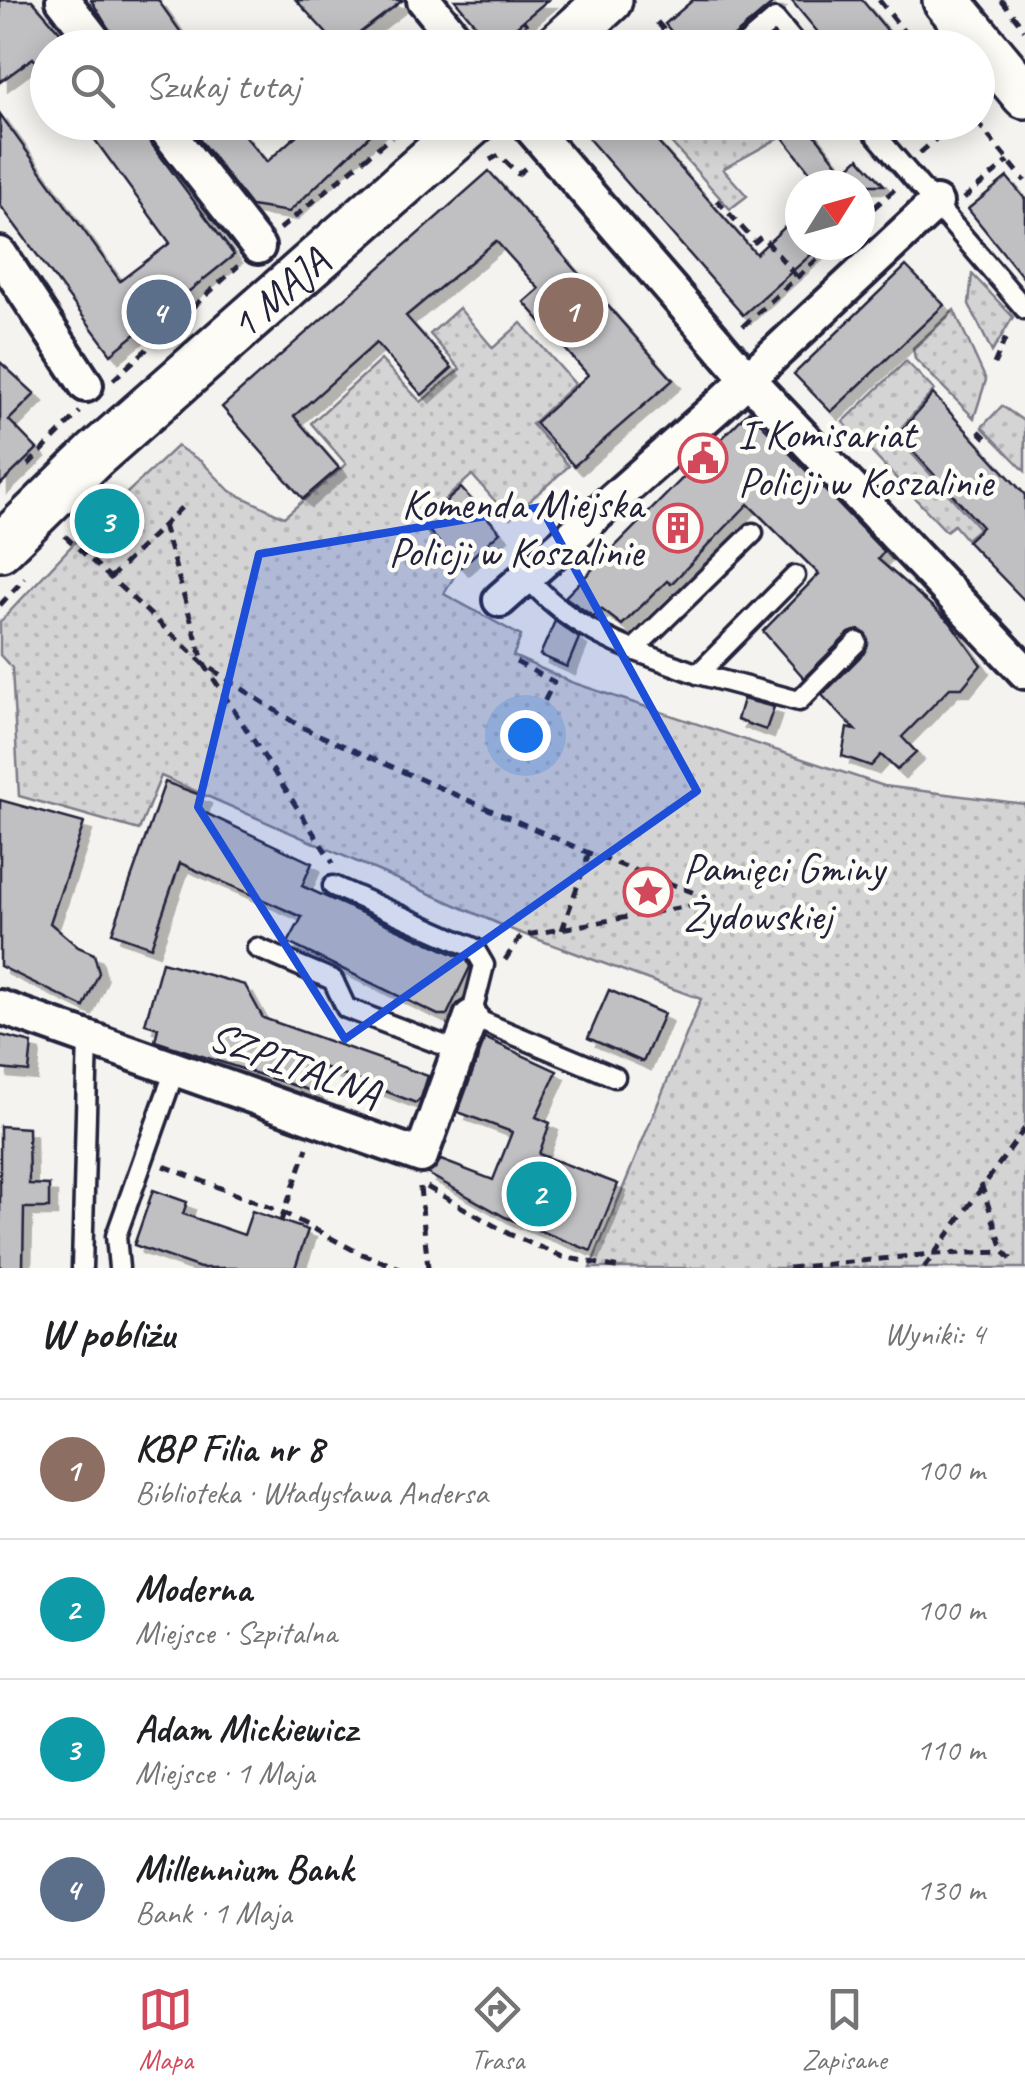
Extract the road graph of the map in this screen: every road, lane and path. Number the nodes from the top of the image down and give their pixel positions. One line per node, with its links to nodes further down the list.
1 (62, 0): 8 (street)
2 (424, 0): 9 (street)
3 (609, 0): 10 (street)
4 (879, 0): 14 (path)
5 (946, 0): 15 (street)
6 (1001, 0): 16 (path)
7 (657, 22): 11 (path)
8 (86, 30)
9 (448, 30)
10 (576, 30)
11 (664, 30)
12 (762, 30): 13 (lane)
13 (784, 30)
14 (903, 30)
15 (971, 30)
16 (1025, 30)
17 (995, 59): 18 (street)
18 (1025, 95)
19 (174, 140): 30 (street, 1 MAJA)
20 (386, 140): 30 (path)
21 (541, 140): 25 (street)
22 (881, 140): 29 (lane)
23 (991, 140): 26 (path)
24 (476, 144): 25 (path); 49 (street, 1 MAJA)
25 (548, 148): 38 (street)
26 (1009, 161): 27 (path); 29 (path)
27 (1025, 181)
28 (717, 200): 33 (path)
29 (941, 208): 34 (lane); 38 (street)
30 (258, 247): 39 (path)
31 (0, 254): 39 (street)
32 (817, 260): 33 (path)
33 (798, 277): 35 (path)
34 (1025, 309)
35 (743, 326)
36 (1007, 335): 37 (path)
37 (994, 364)
38 (748, 380): 50 (street); 59 (street)
39 (92, 393): 42 (path)
40 (979, 431): 41 (path)
41 (987, 440)
42 (27, 466)
43 (183, 506): 45 (path)
44 (78, 524): 47 (path)
45 (163, 525): 52 (path); 58 (path)
46 (753, 534): 56 (lane)
47 (65, 536): 48 (path); 52 (path)
48 (52, 550)
49 (13, 563): 54 (path)
50 (526, 576): 53 (street); 56 (lane)
51 (795, 576): 60 (lane)
52 (110, 578): 58 (path)
53 (500, 600)
54 (0, 606)
55 (857, 642): 60 (lane)
56 (633, 650): 60 (lane)
57 (516, 662): 61 (path)
58 (204, 664): 62 (path); 63 (path)
59 (1025, 672)
60 (698, 674)
61 (543, 704)
62 (588, 853): 64 (path); 64 (path)
63 (332, 886): 68 (lane)
64 (562, 930): 66 (path)
65 (257, 948): 70 (lane)
66 (500, 973)
67 (0, 1007): 69 (street, SZPITALNA)
68 (471, 1017): 70 (street, SZPITALNA); 72 (lane)
69 (88, 1038): 71 (street, SZPITALNA); 83 (lane)
70 (456, 1050): 71 (street, SZPITALNA)
71 (176, 1067): 75 (lane)
72 (615, 1077)
73 (1025, 1128): 76 (path)
74 (306, 1152): 79 (path)
75 (142, 1158): 79 (path); 84 (lane)
76 (981, 1184): 80 (path); 81 (path)
77 (420, 1187): 86 (path)
78 (431, 1187): 87 (path)
79 (283, 1217): 85 (path)
80 (1004, 1252): 81 (path); 82 (path)
81 (933, 1254): 88 (path); 89 (path)
82 (1011, 1258)
83 (82, 1268)
84 (119, 1268)
85 (400, 1268)
86 (428, 1268)
87 (620, 1268)
88 (790, 1268)
89 (924, 1268)

